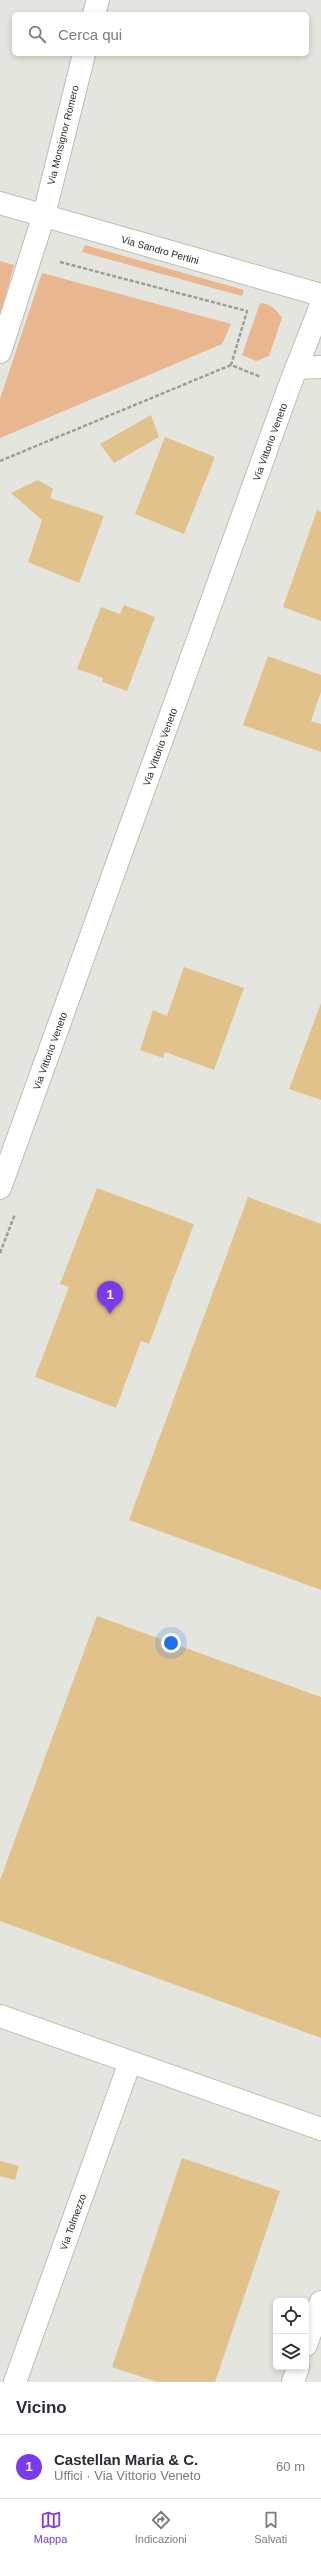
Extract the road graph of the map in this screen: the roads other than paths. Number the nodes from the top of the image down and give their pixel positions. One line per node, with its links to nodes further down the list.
1 (98, 0): 2 (street)
2 (95, 12)
3 (84, 56): 5 (street, Via Monsignor Romero)
4 (0, 203): 5 (street, Via Sandro Pertini)
5 (44, 215): 6 (street, Via Sandro Pertini); 8 (street, Via Monsignor Romero)
6 (321, 295)
7 (321, 305): 10 (street, Via Vittorio Veneto)
8 (0, 352)
9 (321, 367): 10 (street)
10 (293, 378): 11 (street, Via Vittorio Veneto)
11 (0, 1188)
12 (0, 2016): 13 (street)
13 (130, 2062): 14 (street); 18 (street, Via Tolmezzo)
14 (321, 2129)
15 (321, 2302): 16 (street)
16 (309, 2336)
17 (297, 2370): 19 (street)
18 (15, 2382)
19 (293, 2382)

